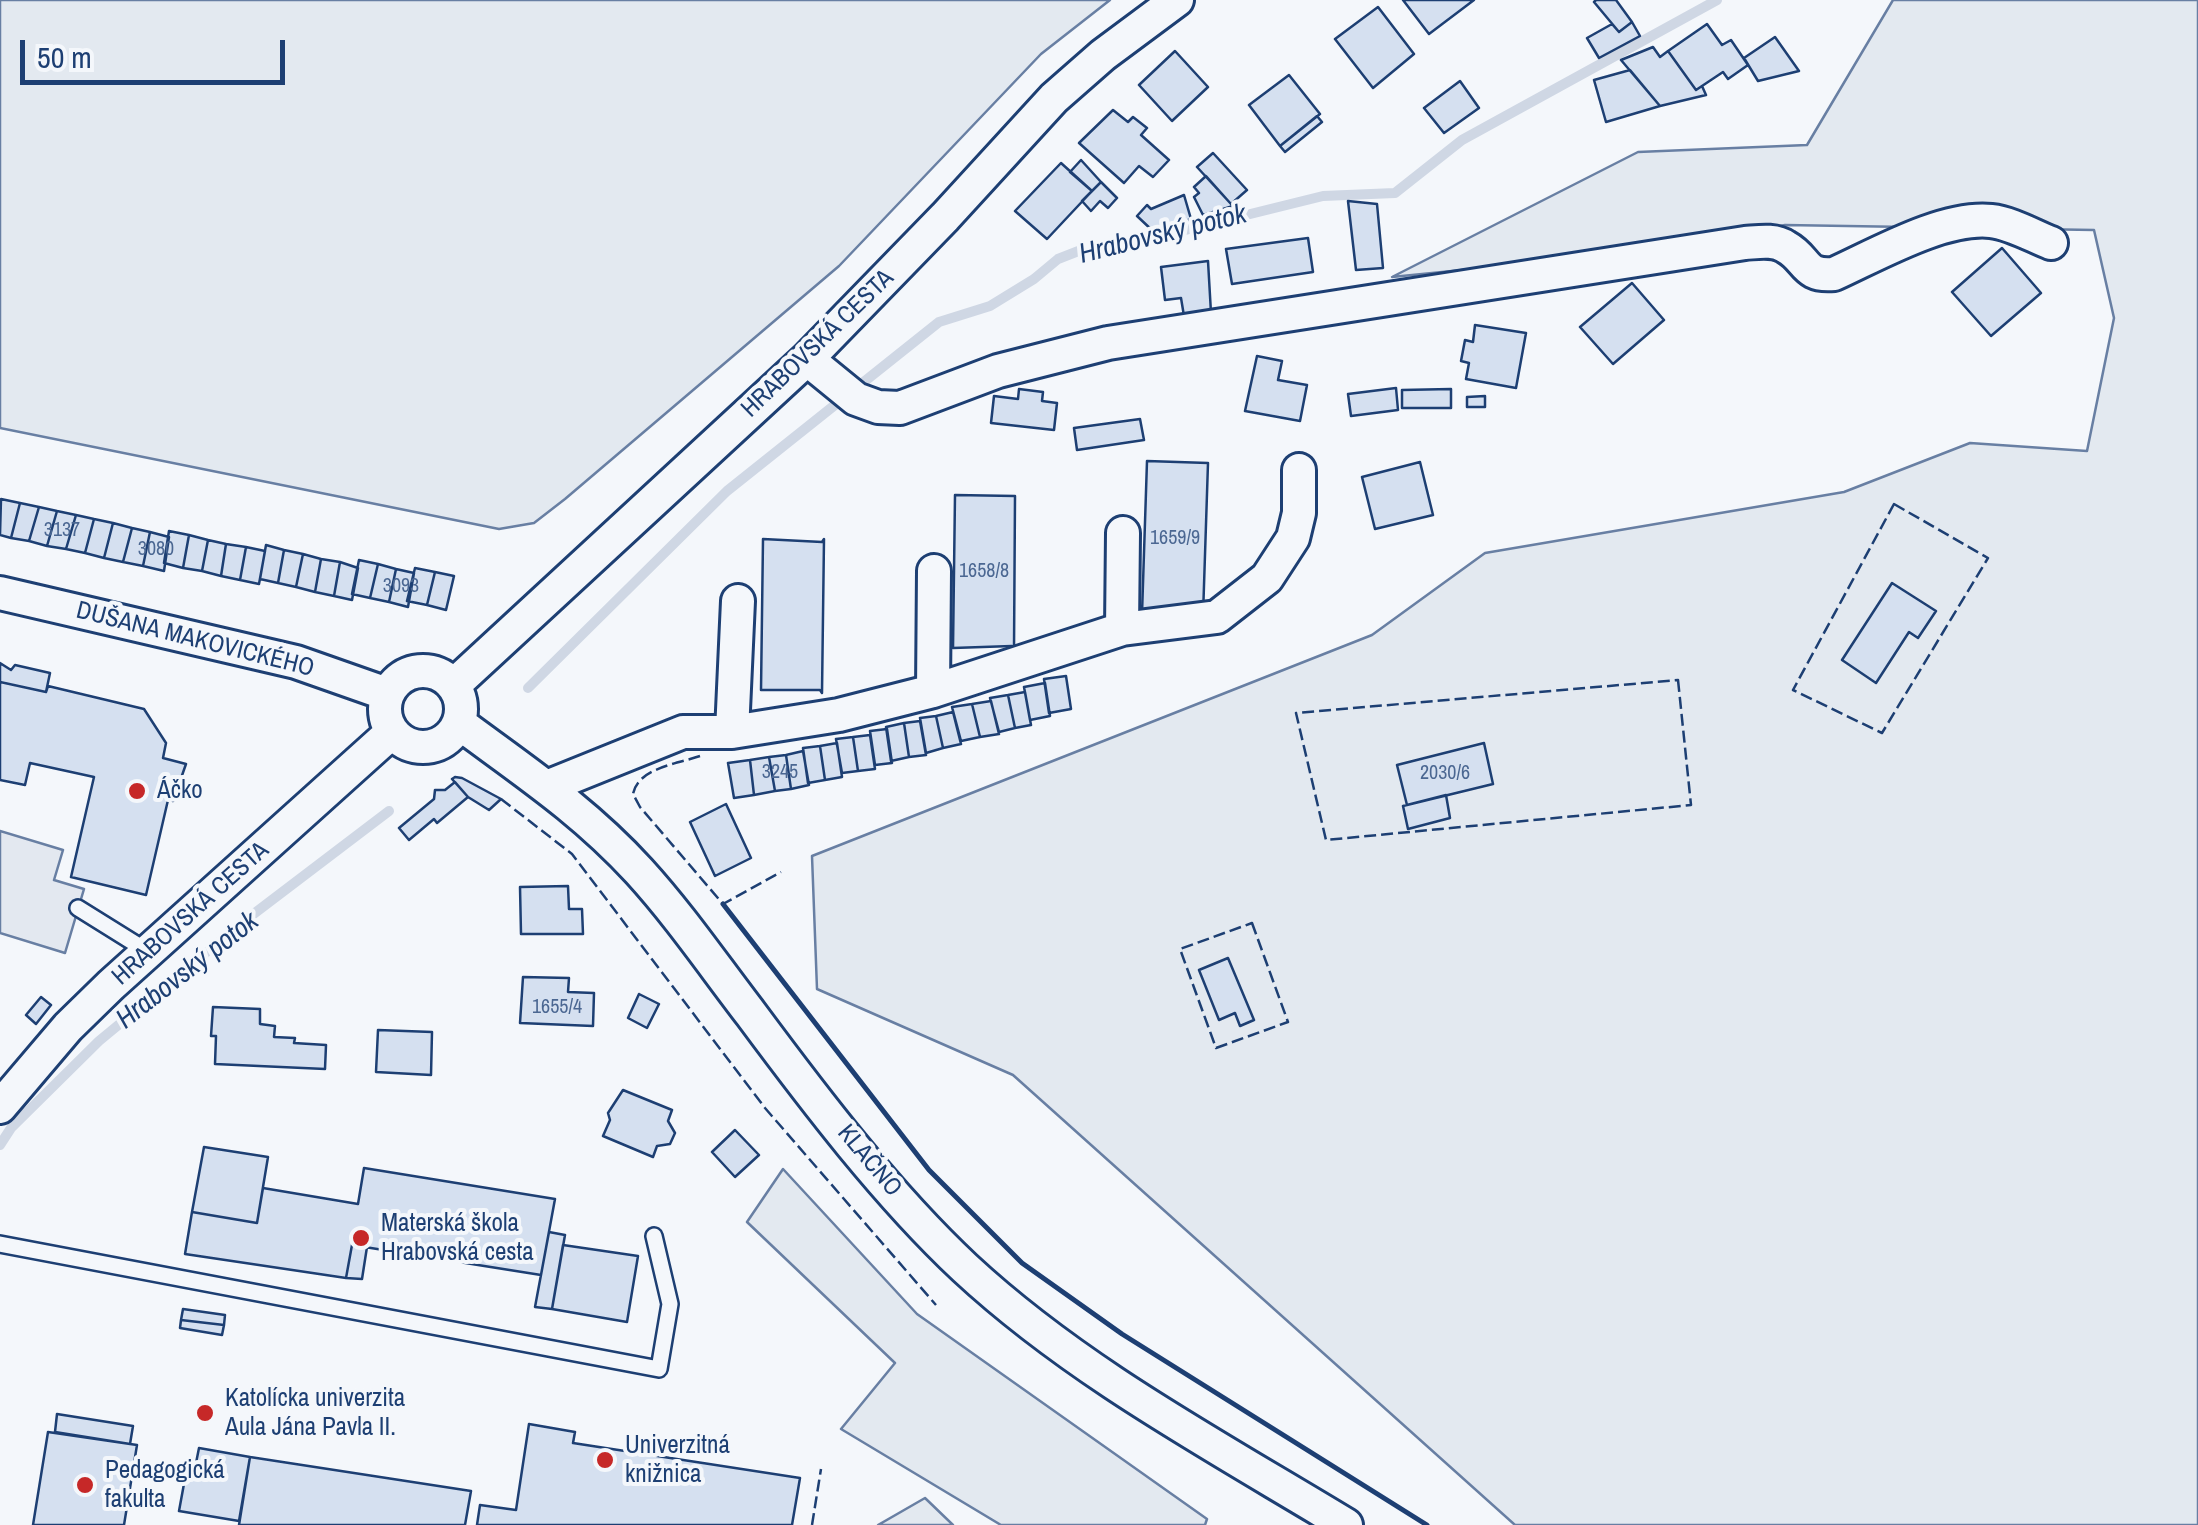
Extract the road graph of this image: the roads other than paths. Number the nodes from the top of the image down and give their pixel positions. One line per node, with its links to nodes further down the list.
1 (1177, 0): 3 (street, HRABOVSKÁ CESTA)
2 (2051, 243): 3 (street)
3 (806, 359): 10 (street, HRABOVSKÁ CESTA)
4 (1299, 470): 9 (street)
5 (1124, 533): 9 (street)
6 (934, 571): 11 (street)
7 (0, 594): 12 (street, DUŠANA MAKOVICKÉHO)
8 (738, 600): 15 (street)
9 (1122, 629): 11 (street)
10 (454, 685): 12 (street); 13 (street)
11 (933, 691): 15 (street)
12 (387, 694): 14 (street)
13 (459, 723): 14 (street); 16 (street, KLAČNO)
14 (392, 732): 18 (street, HRABOVSKÁ CESTA)
15 (732, 732): 16 (street)
16 (549, 786): 22 (street, KLAČNO)
17 (78, 908): 18 (lane)
18 (148, 952): 19 (street, HRABOVSKÁ CESTA)
19 (0, 1107)
20 (654, 1236): 21 (lane)
21 (0, 1244)
22 (1346, 1525)

